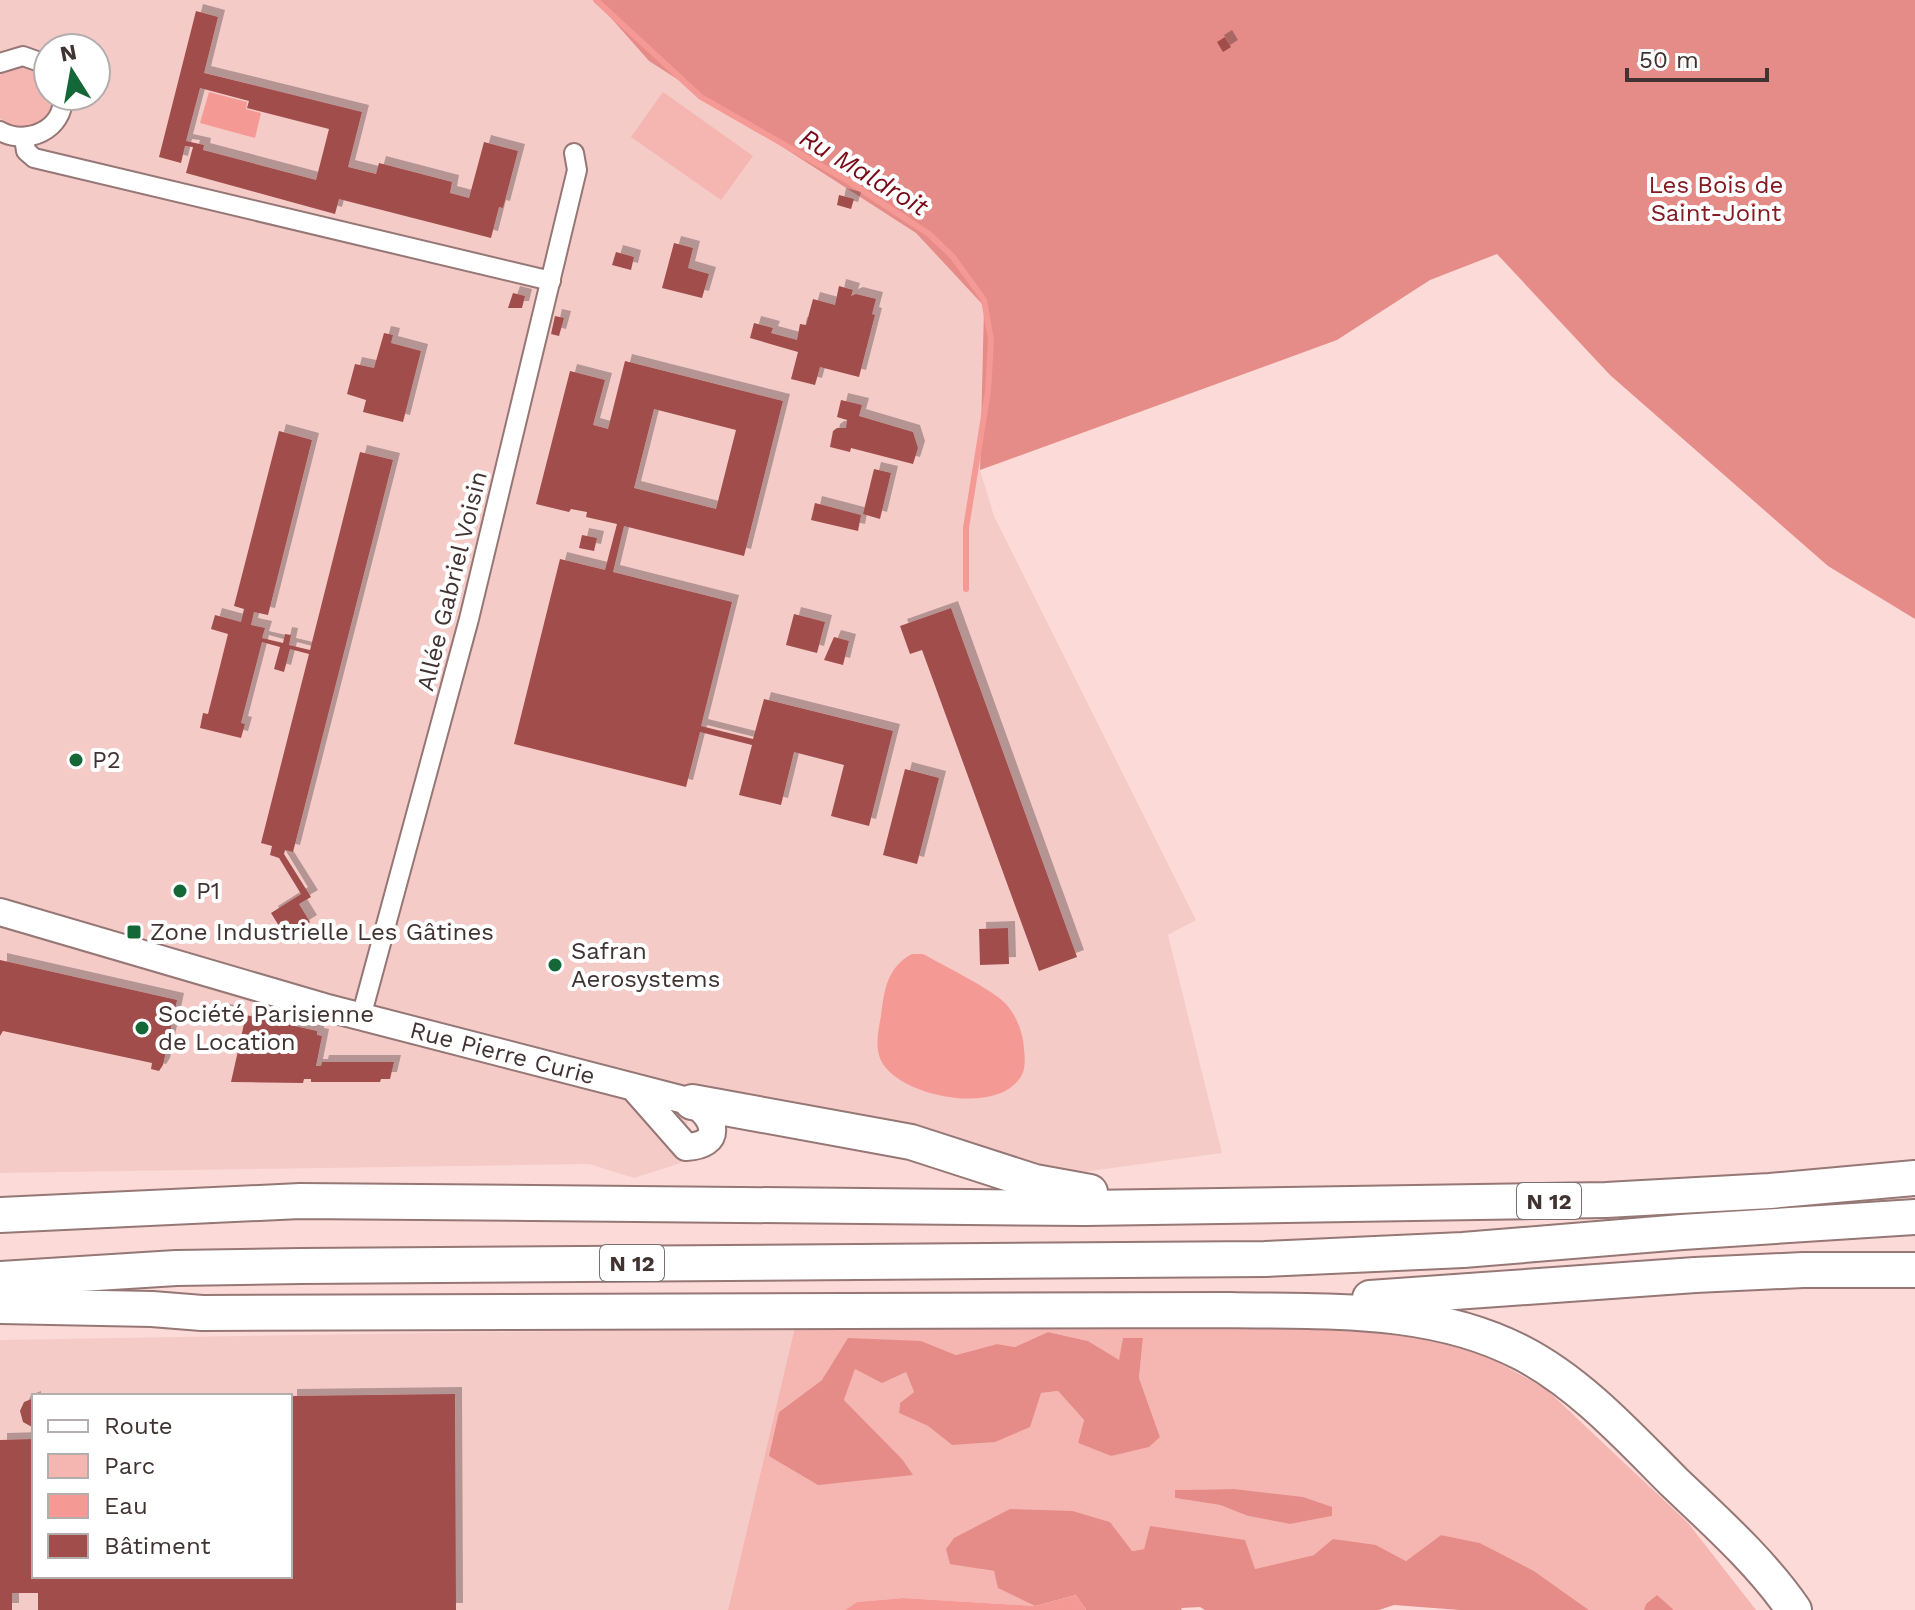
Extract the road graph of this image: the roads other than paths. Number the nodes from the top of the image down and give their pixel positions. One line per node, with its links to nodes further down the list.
1 (32, 57): 2 (street)
2 (0, 63)
3 (59, 112): 5 (street)
4 (0, 131): 5 (street)
5 (24, 138): 7 (street)
6 (574, 153): 7 (street, Allée Gabriel Voisin)
7 (551, 281): 9 (street, Allée Gabriel Voisin)
8 (0, 912): 9 (street, Rue Pierre Curie)
9 (361, 1017): 10 (street, Rue Pierre Curie)
10 (635, 1089): 11 (street, Rue Pierre Curie); 11 (street)
11 (692, 1102): 13 (highway)
12 (1915, 1178): 13 (highway, N 12)
13 (1183, 1207): 14 (highway, N 12)
14 (0, 1215)
15 (1915, 1217): 17 (highway, N 12)
16 (1915, 1270): 19 (highway)
17 (0, 1279)
18 (0, 1306): 20 (highway)
19 (1230, 1310): 20 (highway); 22 (highway)
20 (202, 1313): 21 (highway)
21 (0, 1326)
22 (1794, 1610)

